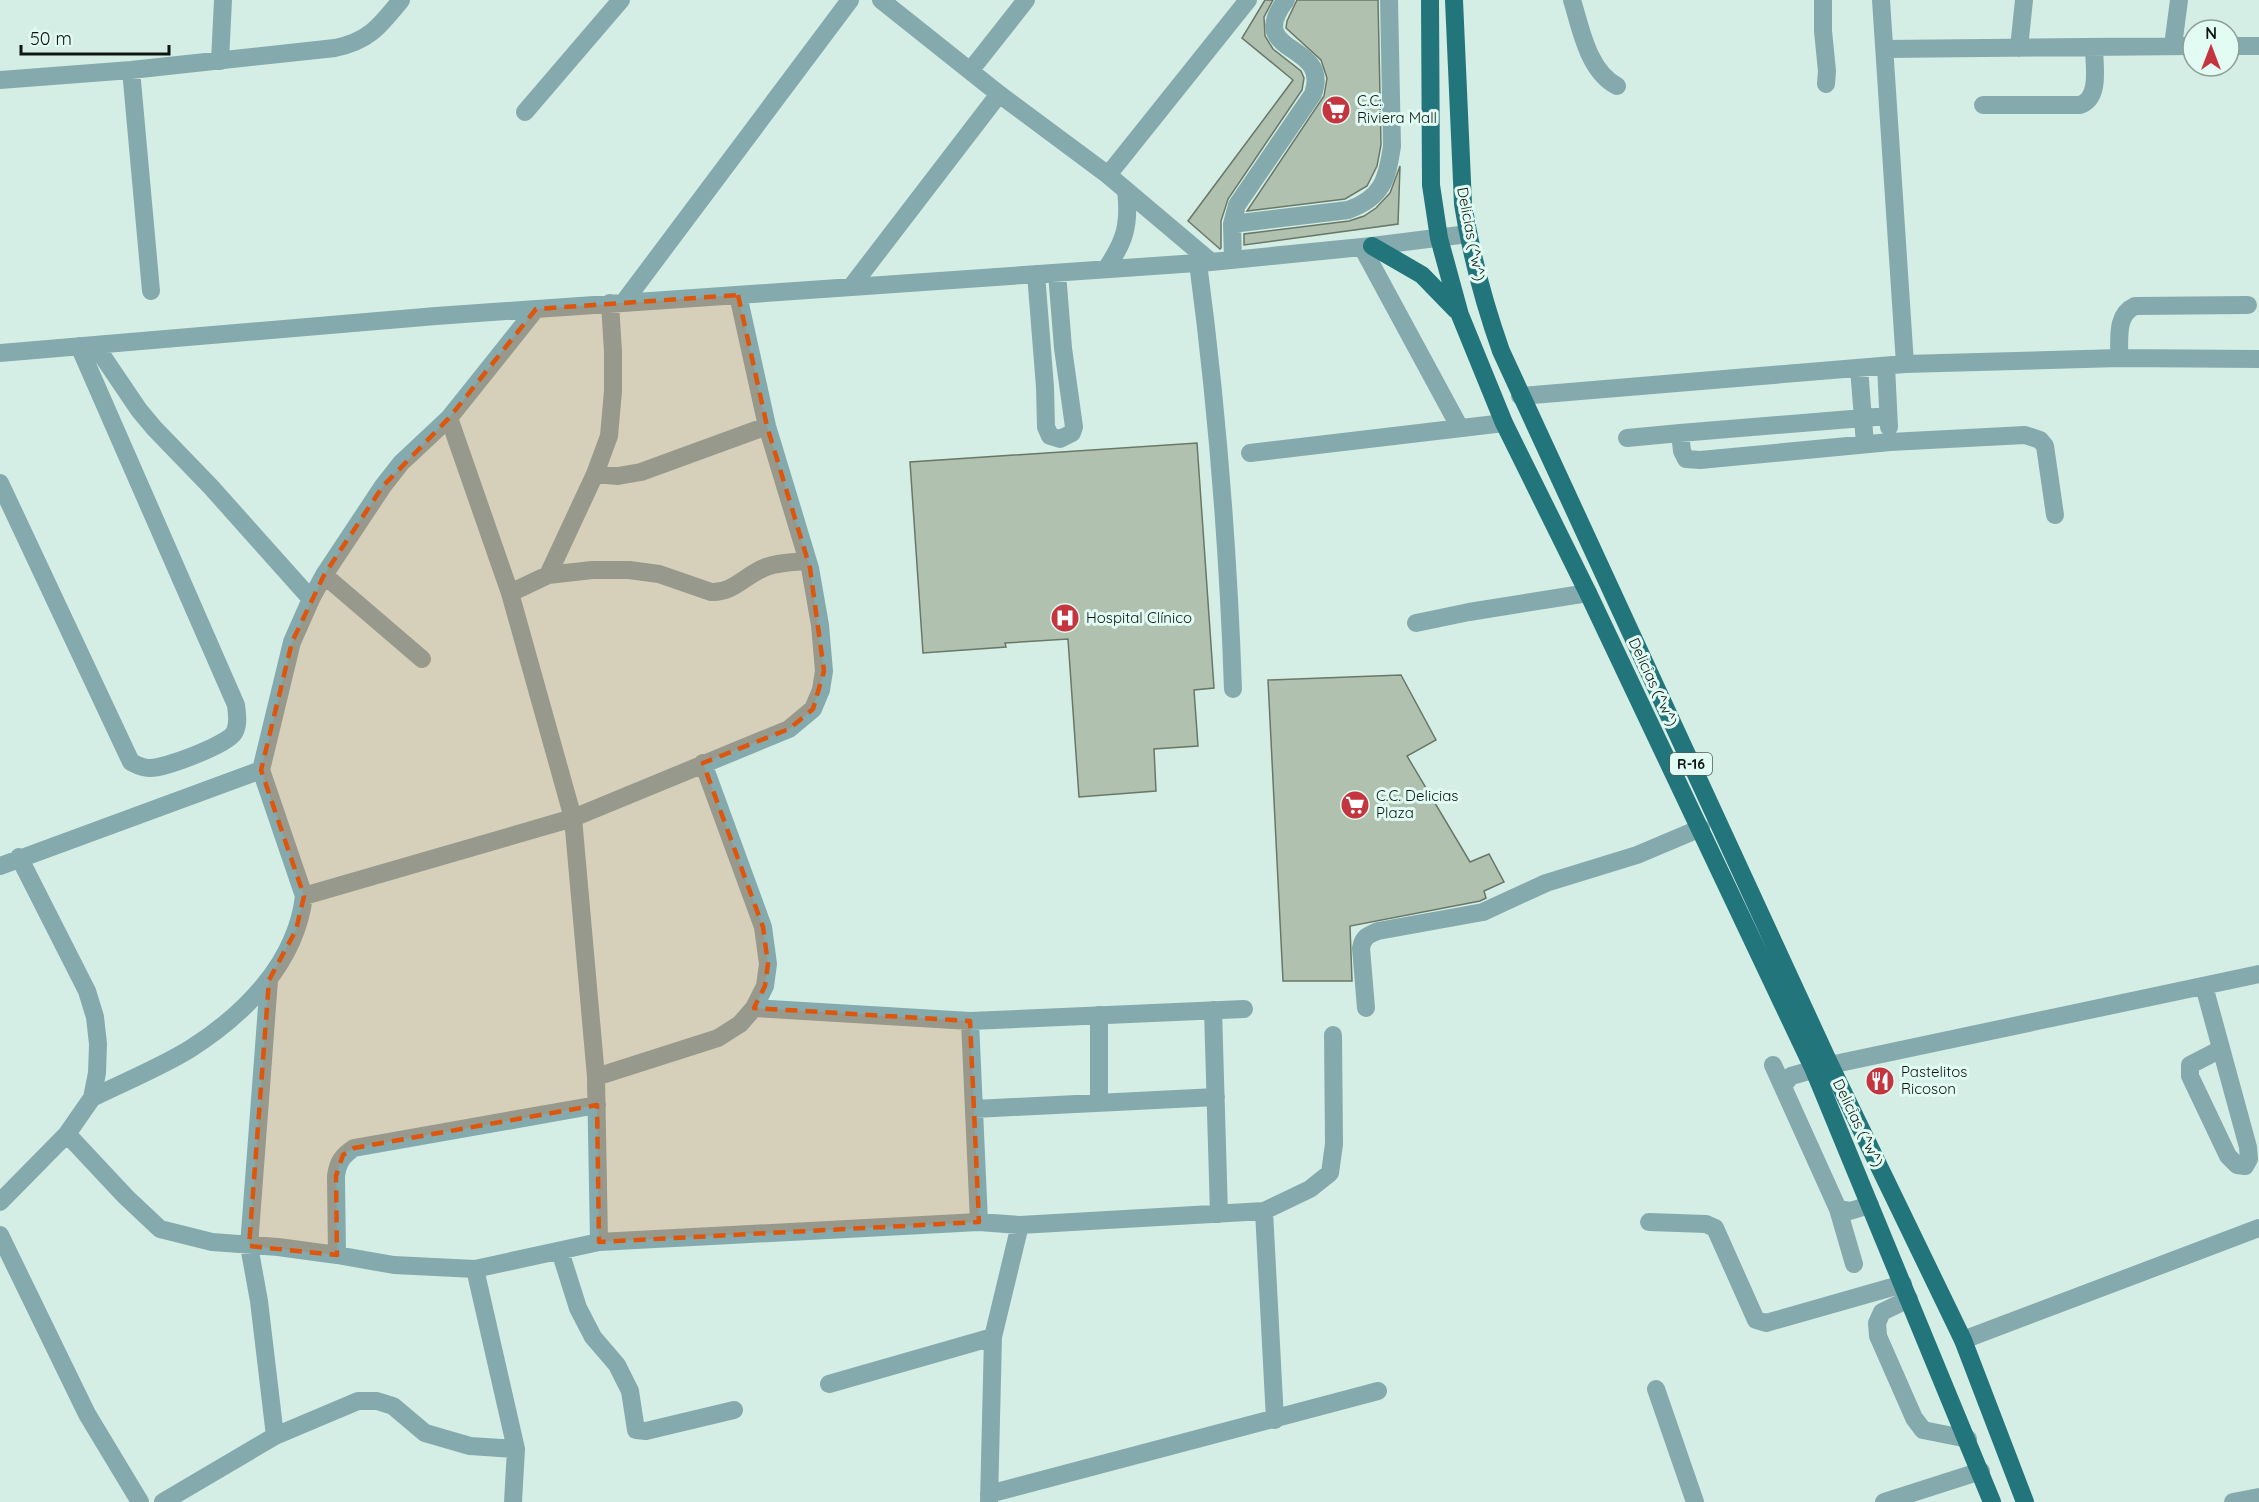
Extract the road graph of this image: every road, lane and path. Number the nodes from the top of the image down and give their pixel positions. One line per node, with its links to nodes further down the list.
1 (223, 0): 24 (street)
2 (401, 0): 24 (street)
3 (621, 0): 32 (street)
4 (850, 0): 47 (street)
5 (881, 0): 26 (street)
6 (1026, 0): 26 (street)
7 (1248, 0): 33 (street)
8 (1286, 0): 35 (street)
9 (1389, 0): 35 (street)
10 (1430, 0): 37 (main road, Delicias (^w^) / R-16)
11 (1454, 0): 36 (main road, Delicias (^w^) / R-16)
12 (1572, 0): 29 (street)
13 (1822, 0): 28 (street)
14 (1881, 0): 23 (street)
15 (2024, 0): 22 (street)
16 (2179, 0): 17 (street)
17 (2173, 46): 18 (street); 21 (street)
18 (2181, 46)
19 (2241, 46): 20 (street)
20 (2259, 46)
21 (2094, 47): 22 (street); 31 (street)
22 (2019, 48): 23 (street)
23 (1885, 49): 55 (street)
24 (220, 61): 25 (street)
25 (131, 70): 27 (street); 45 (street)
26 (970, 70): 30 (street)
27 (0, 80)
28 (1827, 84)
29 (1617, 86)
30 (999, 94): 33 (street); 44 (street)
31 (1983, 105)
32 (525, 112)
33 (1108, 175): 34 (street)
34 (1126, 190): 40 (street); 41 (street)
35 (1232, 224): 39 (street)
36 (1468, 234): 37 (street); 58 (main road, Delicias (^w^) / R-16)
37 (1439, 238): 38 (street); 50 (main road, Delicias (^w^) / R-16)
38 (1367, 247): 39 (street); 50 (main road); 64 (street)
39 (1233, 260): 40 (street)
40 (1204, 263): 41 (street); 81 (street)
41 (1106, 269): 42 (street)
42 (1057, 273): 43 (street); 43 (street)
43 (1036, 274): 44 (street)
44 (851, 287): 46 (street)
45 (151, 291)
46 (738, 295): 47 (street); 63 (street)
47 (617, 303): 49 (street); 70 (street)
48 (2248, 305): 53 (street)
49 (536, 309): 51 (street); 60 (street)
50 (1460, 315): 62 (main road, Delicias (^w^) / R-16)
51 (87, 345): 52 (street); 71 (street); 78 (street)
52 (0, 353)
53 (2119, 358): 54 (street); 55 (street)
54 (2259, 359)
55 (1905, 364): 56 (street)
56 (1886, 366): 57 (street); 59 (street)
57 (1859, 368): 58 (street); 61 (street)
58 (1520, 396): 101 (main road, Delicias (^w^) / R-16)
59 (1888, 416): 61 (street); 67 (street)
60 (449, 418): 74 (street); 77 (street)
61 (1864, 418): 65 (street); 68 (street)
62 (1504, 423): 64 (street); 76 (main road, Delicias (^w^) / R-16)
63 (767, 426): 70 (street); 73 (street)
64 (1460, 428): 69 (street)
65 (1680, 434): 66 (street); 68 (street)
66 (1628, 438)
67 (1890, 442): 68 (street); 72 (street)
68 (1865, 444)
69 (1250, 453)
70 (595, 474): 75 (street)
71 (0, 483)
72 (2055, 515)
73 (808, 561): 75 (street); 82 (street)
74 (324, 575): 78 (street); 80 (street)
75 (548, 575): 77 (street)
76 (1588, 592): 79 (street); 85 (main road, Delicias (^w^) / R-16)
77 (510, 593): 84 (street)
78 (311, 599): 83 (street)
79 (1416, 622)
80 (422, 659)
81 (1233, 689)
82 (703, 764): 84 (street); 92 (street)
83 (261, 770): 86 (street); 88 (street)
84 (573, 818): 88 (street); 102 (street)
85 (1701, 828): 93 (street); 101 (main road, Delicias (^w^) / R-16)
86 (19, 857): 87 (street); 105 (street)
87 (0, 866)
88 (304, 896): 90 (street)
89 (2259, 974): 91 (street)
90 (268, 980): 105 (street); 121 (street)
91 (2204, 986): 99 (street); 101 (street)
92 (754, 1008): 97 (street); 102 (street)
93 (1366, 1008)
94 (1244, 1009): 95 (street)
95 (1213, 1010): 96 (street); 104 (street)
96 (1099, 1015): 97 (street); 106 (street)
97 (970, 1021): 108 (street)
98 (1333, 1035): 113 (street)
99 (2221, 1049): 99 (street)
100 (1773, 1065): 103 (street)
101 (1822, 1068): 103 (street); 111 (main road, Delicias (^w^) / R-16); 128 (main road, Delicias (^w^) / R-16)
102 (596, 1077): 107 (street)
103 (1783, 1086): 112 (street)
104 (1216, 1097): 106 (street); 114 (street)
105 (92, 1098): 109 (street)
106 (1100, 1103): 108 (street)
107 (597, 1105): 120 (street); 123 (street)
108 (975, 1109): 115 (street)
109 (67, 1134): 110 (street); 121 (street)
110 (1, 1197)
111 (1870, 1205): 112 (street); 126 (main road, Delicias (^w^) / R-16)
112 (1838, 1209): 124 (street)
113 (1264, 1211): 114 (street); 133 (street)
114 (1219, 1214): 117 (street)
115 (979, 1222): 117 (street); 120 (street)
116 (1649, 1222): 126 (street)
117 (1020, 1225): 127 (street)
118 (2259, 1228): 128 (street)
119 (0, 1235): 141 (street)
120 (599, 1242): 122 (street)
121 (249, 1246): 123 (street); 134 (street)
122 (560, 1251): 125 (street); 132 (street)
123 (337, 1255): 125 (street)
124 (1854, 1264)
125 (475, 1269): 136 (street)
126 (1906, 1292): 135 (main road, Delicias (^w^) / R-16); 135 (street)
127 (993, 1337): 129 (street); 140 (street)
128 (1963, 1340): 147 (main road, Delicias (^w^) / R-16)
129 (829, 1384)
130 (1656, 1389): 144 (street)
131 (1378, 1391): 133 (street)
132 (734, 1410)
133 (1275, 1419): 140 (street)
134 (275, 1436): 136 (street); 142 (street)
135 (1968, 1439): 137 (main road, Delicias (^w^) / R-16)
136 (516, 1449): 143 (street)
137 (1981, 1471): 138 (street); 146 (main road, Delicias (^w^) / R-16)
138 (1929, 1494): 145 (street)
139 (2259, 1497): 148 (street)
140 (989, 1498)
141 (140, 1502)
142 (163, 1502)
143 (513, 1502)
144 (1695, 1502)
145 (1884, 1502)
146 (1992, 1502)
147 (2025, 1502)
148 (2233, 1502)

